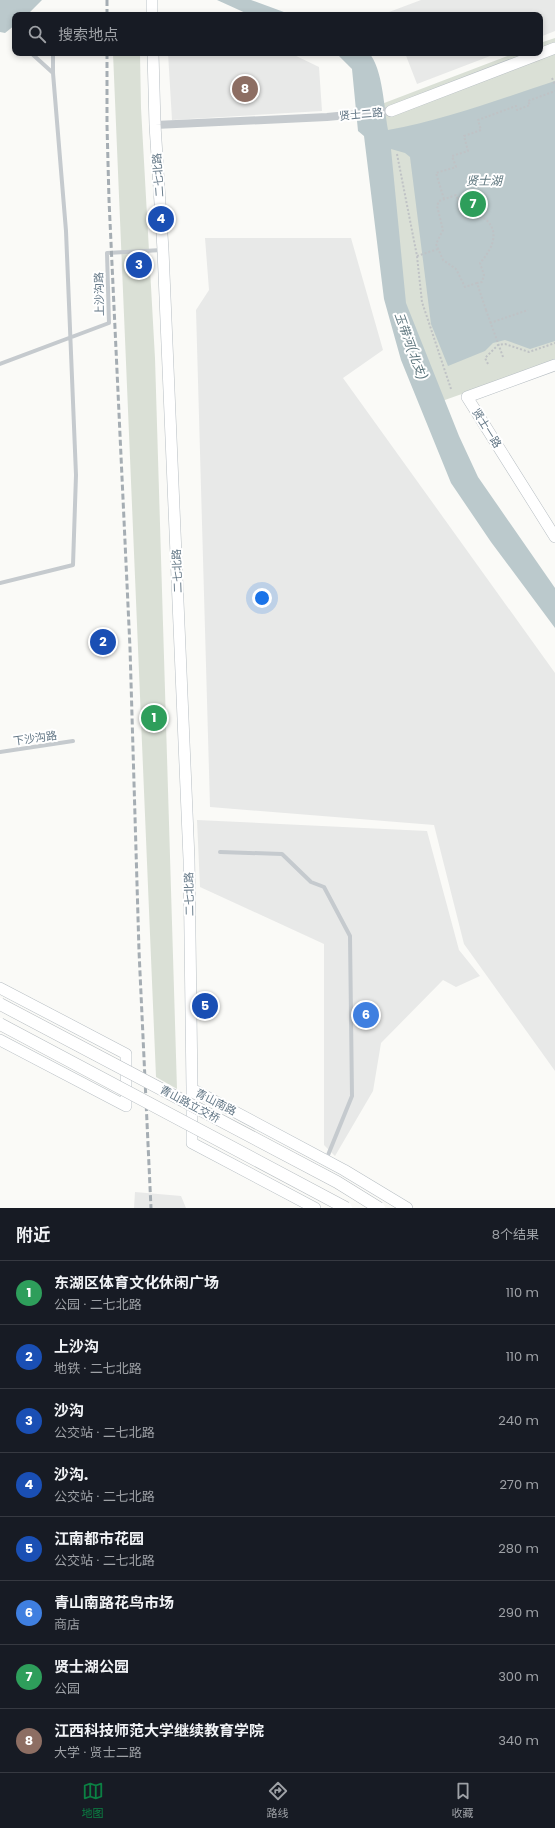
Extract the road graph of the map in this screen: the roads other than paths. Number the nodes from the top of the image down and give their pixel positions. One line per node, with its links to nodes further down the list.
1 (152, 0): 2 (main road)
2 (152, 12)
3 (555, 48): 4 (main road, 贤士二路)
4 (543, 53)
5 (34, 56): 9 (lane)
6 (53, 56): 9 (lane)
7 (153, 56): 11 (main road, 二七北路)
8 (534, 56): 10 (main road, 贤士二路)
9 (53, 73): 13 (lane)
10 (391, 111): 11 (street, 贤士二路)
11 (155, 125): 12 (main road, 二七北路)
12 (163, 250): 13 (lane, 上沙沟路); 25 (main road, 二七北路)
13 (70, 338): 14 (lane, 上沙沟路); 17 (lane)
14 (0, 364)
15 (555, 365): 16 (main road, 贤士一路)
16 (555, 538)
17 (0, 583)
18 (73, 741): 19 (lane, 下沙沟路)
19 (0, 752)
20 (220, 852): 26 (lane)
21 (0, 988): 24 (main road)
22 (0, 1004): 29 (main road, 青山路立交桥, bridge)
23 (0, 1024): 28 (main road, 青山路立交桥, bridge)
24 (0, 1040)
25 (192, 1088): 26 (main road, 青山南路); 27 (main road, 青山南路)
26 (326, 1160): 30 (main road, 青山南路)
27 (311, 1207)
28 (346, 1208)
29 (379, 1208)
30 (407, 1208)

